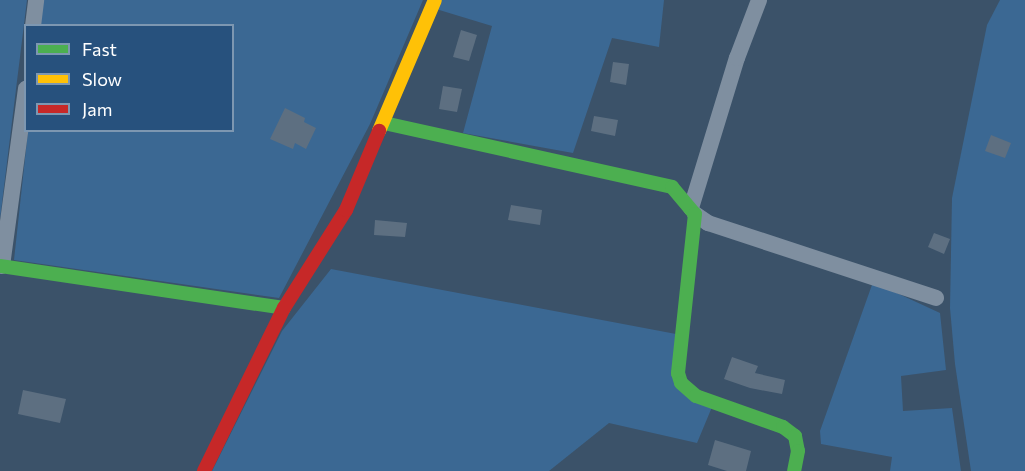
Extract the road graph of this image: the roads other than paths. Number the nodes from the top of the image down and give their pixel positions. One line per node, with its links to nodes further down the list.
1 (36, 0): 4 (street)
2 (435, 0): 6 (street)
3 (759, 0): 7 (street)
4 (33, 24)
5 (24, 103): 8 (street)
6 (384, 123): 7 (street); 10 (street)
7 (693, 211): 9 (street); 12 (street)
8 (1, 266): 10 (street)
9 (936, 298)
10 (284, 308): 11 (street)
11 (204, 471)
12 (794, 471)

